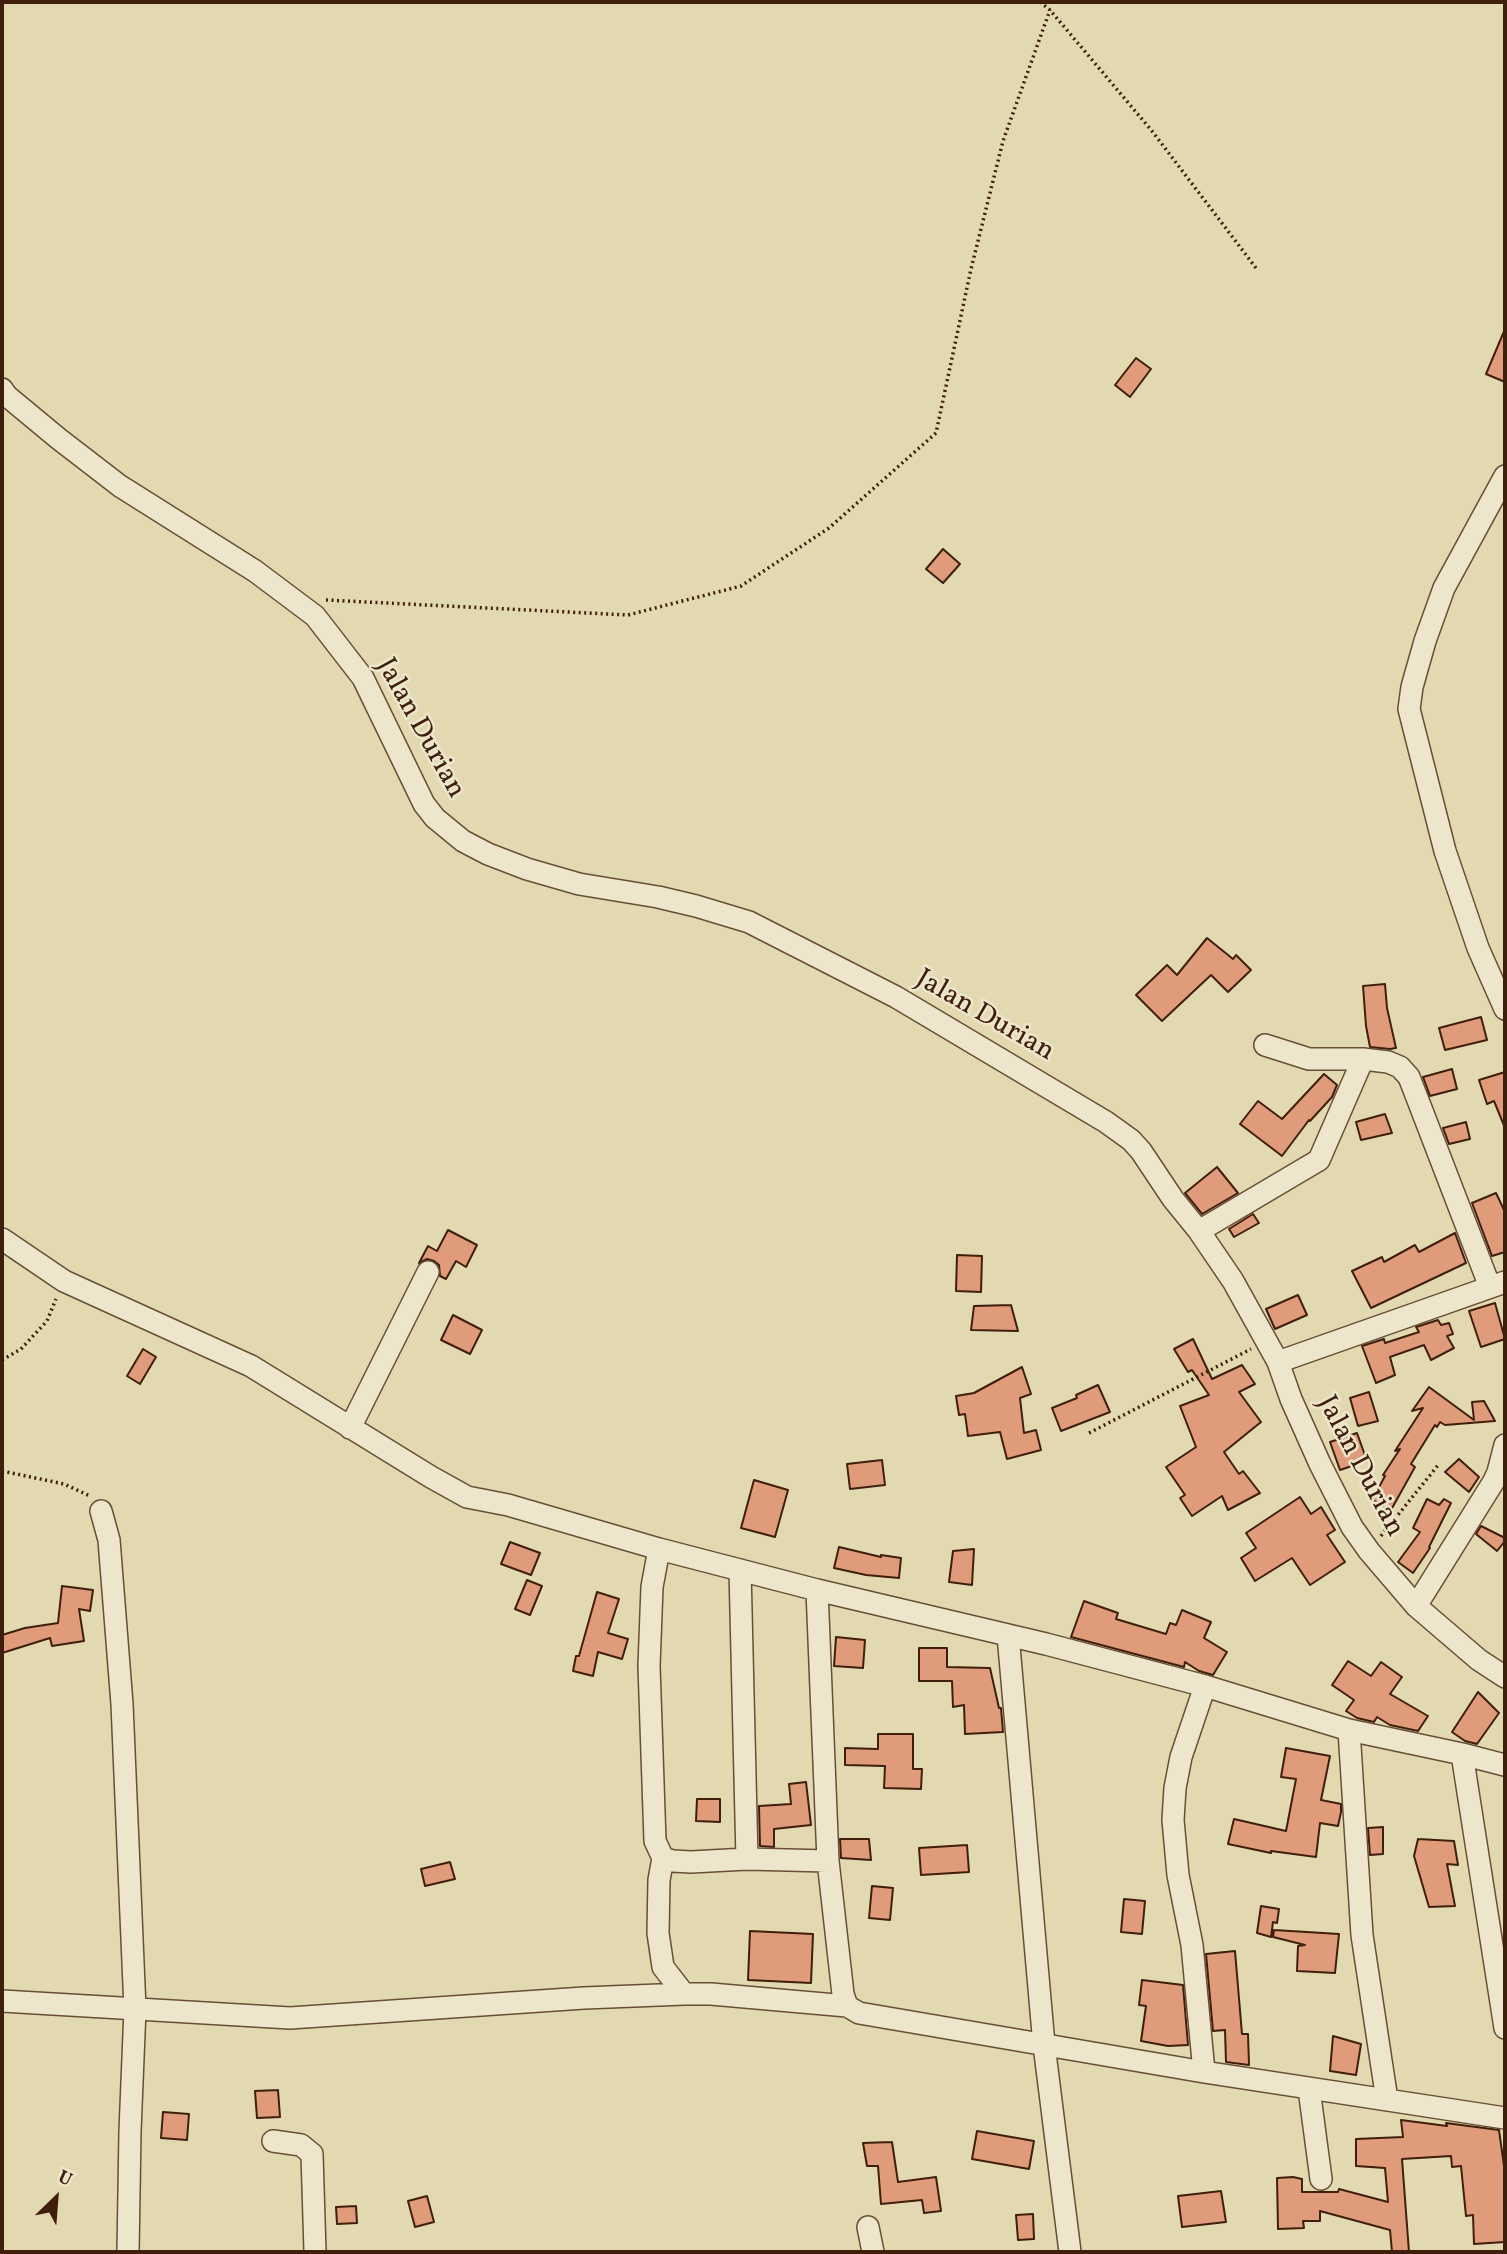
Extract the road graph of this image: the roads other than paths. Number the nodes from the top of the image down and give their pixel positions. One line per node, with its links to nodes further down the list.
1 (2, 388): 6 (street, Jalan Durian)
2 (1505, 476): 3 (street)
3 (1505, 1009)
4 (1265, 1045): 5 (street)
5 (1363, 1059): 6 (street); 9 (street)
6 (1199, 1231): 10 (street, Jalan Durian)
7 (2, 1239): 11 (street)
8 (428, 1272): 11 (street)
9 (1498, 1284): 10 (street)
10 (1278, 1362): 17 (street, Jalan Durian)
11 (350, 1428): 14 (street)
12 (1505, 1445): 17 (street)
13 (102, 1511): 30 (street)
14 (659, 1549): 15 (street); 24 (street)
15 (740, 1570): 16 (street); 25 (street)
16 (817, 1590): 18 (street); 26 (street)
17 (1416, 1606): 19 (street, Jalan Durian)
18 (1008, 1635): 20 (street); 32 (street)
19 (1505, 1677)
20 (1205, 1686): 21 (street); 33 (street)
21 (1349, 1730): 22 (street); 35 (street)
22 (1461, 1755): 23 (street); 31 (street)
23 (1505, 1765)
24 (663, 1858): 25 (street); 27 (street)
25 (747, 1859): 26 (street)
26 (828, 1861): 29 (street)
27 (684, 1994): 29 (street); 30 (street)
28 (2, 2001): 30 (street)
29 (848, 2006): 32 (street)
30 (135, 2009): 40 (street)
31 (1505, 2028)
32 (1044, 2045): 33 (street); 43 (street)
33 (1204, 2072): 34 (street)
34 (1309, 2089): 35 (street); 38 (street)
35 (1387, 2100): 36 (street)
36 (1505, 2118)
37 (273, 2141): 41 (street)
38 (1321, 2179)
39 (869, 2227): 42 (street)
40 (128, 2252)
41 (315, 2252)
42 (873, 2252)
43 (1070, 2252)

